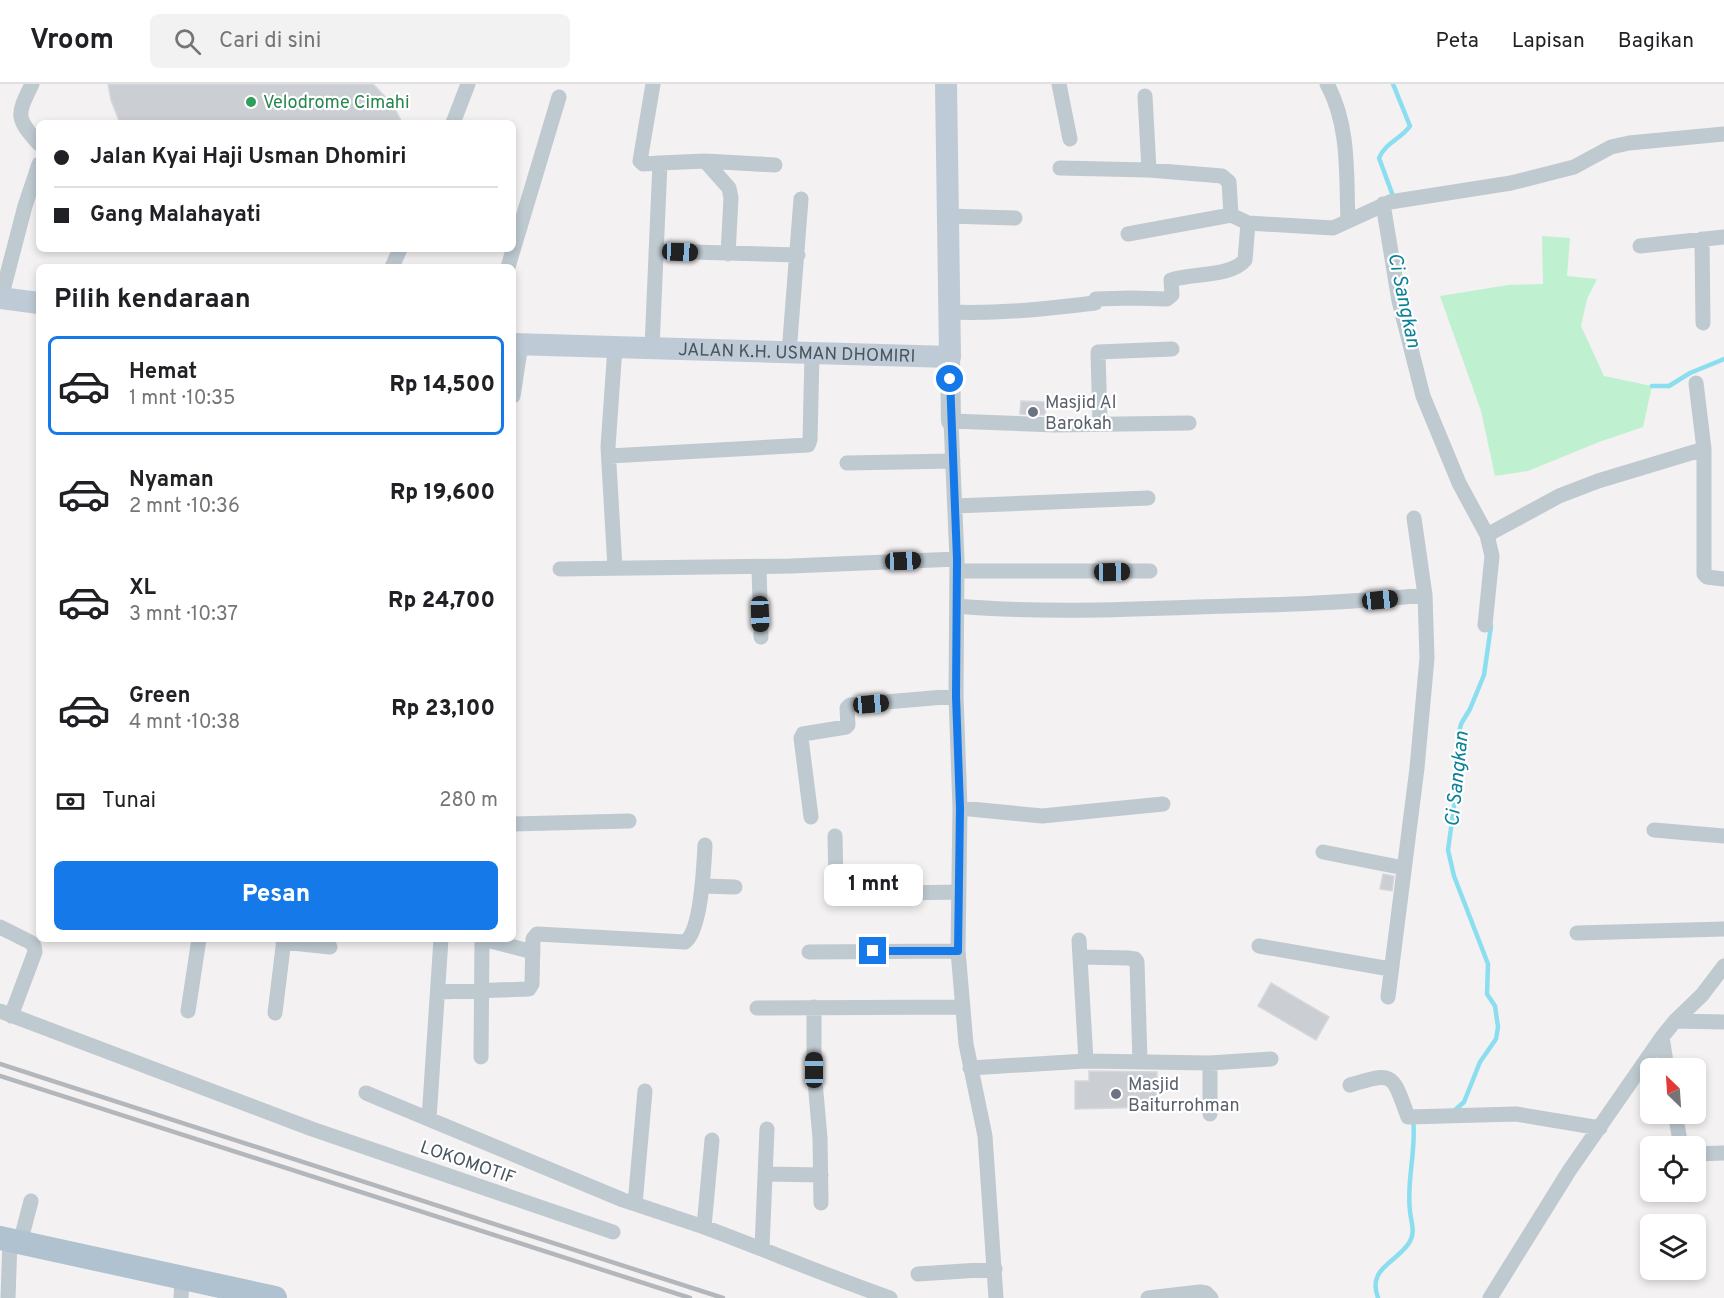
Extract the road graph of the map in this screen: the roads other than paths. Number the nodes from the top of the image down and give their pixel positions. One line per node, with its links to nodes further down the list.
1 (32, 84): 12 (street)
2 (468, 84): 9 (street)
3 (653, 84): 14 (street)
4 (946, 84): 22 (main road)
5 (1059, 84): 11 (street)
6 (1327, 84): 24 (street)
7 (1145, 96): 17 (street)
8 (559, 97): 29 (street)
9 (454, 120)
10 (1724, 134): 20 (street)
11 (1070, 139)
12 (36, 141)
13 (705, 162): 14 (street); 15 (street); 32 (street)
14 (660, 163): 31 (street)
15 (775, 165)
16 (1060, 168): 17 (street)
17 (1149, 170): 21 (street)
18 (36, 173): 34 (street)
19 (801, 199): 33 (street)
20 (1391, 203): 24 (street); 56 (street)
21 (1231, 215): 25 (street); 26 (street)
22 (947, 216): 23 (street); 36 (main road)
23 (1015, 218)
24 (1348, 221): 25 (street)
25 (1248, 223): 36 (street)
26 (1128, 234)
27 (1724, 237): 28 (street)
28 (1702, 239): 30 (street); 37 (street)
29 (516, 240)
30 (1640, 246)
31 (656, 251): 32 (street); 40 (street)
32 (728, 254): 33 (street)
33 (798, 255): 42 (street)
34 (1, 298): 35 (main road)
35 (36, 303)
36 (949, 312): 44 (main road)
37 (1703, 323)
38 (517, 344): 39 (main road, JALAN K.H. USMAN DHOMIRI)
39 (615, 347): 40 (main road, JALAN K.H. USMAN DHOMIRI); 50 (street)
40 (652, 348): 42 (main road, JALAN K.H. USMAN DHOMIRI)
41 (1172, 349): 47 (street)
42 (789, 353): 43 (main road, JALAN K.H. USMAN DHOMIRI)
43 (812, 354): 44 (main road, JALAN K.H. USMAN DHOMIRI); 50 (street)
44 (950, 357): 46 (street)
45 (1696, 382): 49 (street)
46 (951, 421): 47 (street); 51 (street)
47 (1100, 423): 48 (street)
48 (1190, 423)
49 (1704, 449): 56 (street); 62 (street)
50 (609, 456): 59 (street)
51 (953, 461): 52 (street); 54 (street)
52 (847, 463)
53 (1148, 498): 54 (street)
54 (955, 506): 57 (street)
55 (1414, 518): 63 (street)
56 (1490, 533): 65 (street)
57 (957, 565): 58 (street); 61 (street); 64 (street)
58 (759, 567): 59 (street); 66 (street)
59 (615, 568): 60 (street)
60 (560, 569)
61 (1150, 571)
62 (1724, 579)
63 (1425, 595): 64 (street); 78 (street)
64 (957, 606): 67 (street)
65 (1485, 626)
66 (761, 638)
67 (956, 696): 69 (street); 70 (street)
68 (1162, 804): 69 (street)
69 (960, 808): 81 (street)
70 (811, 818)
71 (629, 821): 72 (street)
72 (516, 824)
73 (1654, 830): 75 (street)
74 (835, 836): 81 (street)
75 (1724, 836)
76 (705, 845): 79 (street)
77 (1323, 852): 78 (street)
78 (1404, 868): 99 (street)
79 (703, 886): 80 (street); 95 (street)
80 (735, 887)
81 (959, 892): 94 (street)
82 (0, 927): 107 (street)
83 (1724, 929): 84 (street)
84 (1577, 933)
85 (1079, 940): 97 (street)
86 (199, 942): 106 (street)
87 (283, 942): 108 (street)
88 (291, 942): 93 (street)
89 (441, 942): 101 (street)
90 (483, 942): 100 (street)
91 (495, 942): 95 (street)
92 (1259, 946): 99 (street)
93 (330, 947)
94 (958, 951): 96 (street); 104 (street)
95 (533, 952): 100 (street)
96 (809, 952)
97 (1081, 957): 115 (street); 116 (street)
98 (1724, 966): 109 (street)
99 (1390, 969): 102 (street)
100 (481, 991): 101 (street); 112 (street)
101 (438, 992): 123 (street)
102 (1388, 997)
103 (814, 1007): 104 (street); 105 (street); 130 (street)
104 (963, 1007): 118 (street)
105 (757, 1008)
106 (188, 1011)
107 (5, 1013): 135 (street, LOKOMOTIF)
108 (275, 1013)
109 (1675, 1021): 110 (street); 111 (street)
110 (1724, 1022)
111 (1662, 1037): 113 (street); 124 (street)
112 (481, 1057)
113 (1665, 1058)
114 (1271, 1059): 117 (street)
115 (1086, 1061): 116 (street); 118 (street)
116 (1140, 1062): 117 (street)
117 (1210, 1063): 122 (street)
118 (970, 1068): 138 (street)
119 (1350, 1085): 124 (street)
120 (645, 1091): 132 (street)
121 (366, 1093): 123 (street)
122 (1210, 1114)
123 (429, 1119): 132 (street)
124 (1600, 1128): 147 (street)
125 (767, 1129): 129 (street)
126 (712, 1140): 134 (street)
127 (1706, 1154): 128 (street)
128 (1724, 1154)
129 (767, 1174): 130 (street); 137 (street)
130 (821, 1175): 133 (street)
131 (31, 1201): 136 (street)
132 (629, 1202): 134 (street)
133 (821, 1203)
134 (704, 1227): 137 (street)
135 (612, 1232)
136 (10, 1240): 140 (main road); 141 (street)
137 (762, 1248): 143 (street)
138 (995, 1269): 139 (street); 144 (street)
139 (918, 1274)
140 (181, 1288): 142 (main road)
141 (8, 1298)
142 (275, 1298)
143 (890, 1298)
144 (996, 1298)
145 (1148, 1298): 146 (street)
146 (1212, 1298)
147 (1490, 1298)

